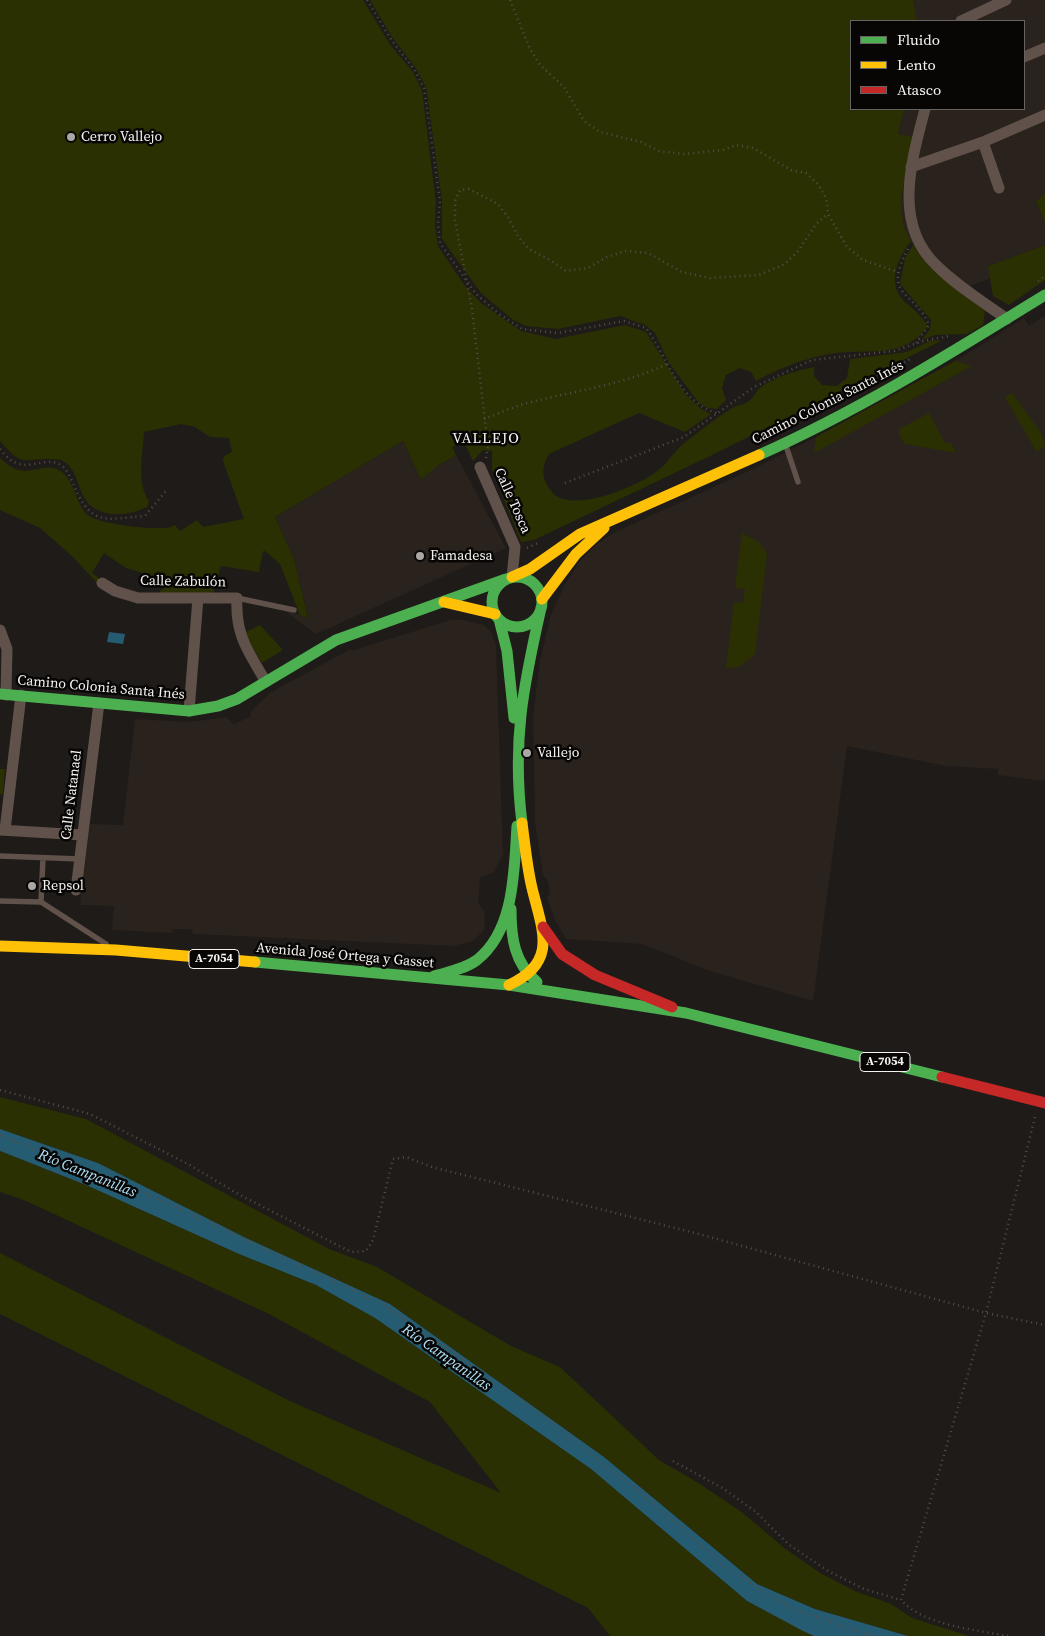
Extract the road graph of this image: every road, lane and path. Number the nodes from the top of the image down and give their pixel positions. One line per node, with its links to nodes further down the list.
1 (367, 0): 16 (path)
2 (510, 0): 12 (path)
3 (1006, 0): 4 (street)
4 (963, 20)
5 (1045, 48): 6 (street)
6 (1025, 57)
7 (925, 110): 10 (street)
8 (1045, 115): 9 (street)
9 (983, 142): 10 (street); 11 (street)
10 (911, 167): 13 (street)
11 (999, 188)
12 (828, 214): 14 (path); 16 (path)
13 (918, 239): 14 (path); 19 (street)
14 (898, 272): 21 (path)
15 (1045, 276): 17 (path)
16 (466, 280): 23 (path); 25 (path)
17 (1031, 286)
18 (1045, 295): 19 (main road, Camino Colonia Santa Inés)
19 (1007, 319): 27 (main road, Camino Colonia Santa Inés)
20 (946, 341): 21 (path)
21 (913, 346): 24 (path)
22 (920, 354): 26 (path)
23 (667, 364): 24 (path); 25 (path)
24 (717, 413): 31 (path)
25 (484, 419): 29 (path)
26 (754, 439)
27 (786, 444): 30 (lane); 33 (main road, Camino Colonia Santa Inés)
28 (0, 449): 32 (path)
29 (480, 468): 35 (street, Calle Tosca)
30 (798, 482)
31 (565, 483)
32 (166, 491)
33 (615, 518): 36 (main road, Camino Colonia Santa Inés); 41 (main road, Camino Colonia Santa Inés)
34 (541, 541): 35 (path)
35 (514, 554): 36 (street, Calle Tosca)
36 (509, 578): 40 (main road, Camino Colonia Santa Inés); 41 (main road); 43 (main road)
37 (102, 583): 38 (street, Calle Zabulón)
38 (198, 598): 39 (street, Calle Zabulón); 49 (street)
39 (237, 598): 42 (lane); 45 (street)
40 (444, 602): 43 (main road); 45 (main road, Camino Colonia Santa Inés)
41 (541, 604): 43 (main road); 50 (main road, Camino Colonia Santa Inés)
42 (294, 610)
43 (497, 617): 50 (main road, Camino Colonia Santa Inés)
44 (0, 630): 46 (street)
45 (266, 682): 49 (main road, Camino Colonia Santa Inés)
46 (3, 695): 47 (main road, Camino Colonia Santa Inés)
47 (21, 695): 48 (main road, Camino Colonia Santa Inés); 52 (street)
48 (99, 703): 49 (main road, Camino Colonia Santa Inés); 53 (street, Calle Natanael)
49 (190, 710)
50 (516, 740): 51 (main road, Camino Colonia Santa Inés)
51 (519, 794): 58 (main road, Camino Colonia Santa Inés); 61 (main road, Camino Colonia Santa Inés)
52 (2, 830): 53 (street)
53 (83, 835): 56 (street, Calle Natanael)
54 (0, 856): 55 (lane)
55 (43, 858): 56 (lane); 60 (lane)
56 (80, 859): 57 (street, Calle Natanael)
57 (76, 890)
58 (511, 890): 64 (main road, Camino Colonia Santa Inés); 65 (main road, Camino Colonia Santa Inés)
59 (0, 901): 60 (lane)
60 (41, 902): 63 (lane)
61 (542, 925): 64 (main road, Camino Colonia Santa Inés); 68 (main road, Avenida José Ortega y Gasset / A-7054)
62 (0, 946): 63 (main road, Avenida José Ortega y Gasset / A-7054)
63 (116, 950): 65 (main road, Avenida José Ortega y Gasset / A-7054)
64 (529, 977): 66 (main road); 67 (main road, Camino Colonia Santa Inés)
65 (428, 978): 66 (main road, Avenida José Ortega y Gasset / A-7054)
66 (509, 985): 67 (main road, Avenida José Ortega y Gasset / A-7054)
67 (552, 991): 68 (main road, Avenida José Ortega y Gasset / A-7054)
68 (686, 1013): 70 (main road, Avenida José Ortega y Gasset / A-7054)
69 (0, 1090): 72 (path)
70 (1042, 1102): 72 (path)
71 (0, 1135): 76 (path)
72 (986, 1313): 73 (path); 75 (path)
73 (1045, 1325)
74 (673, 1461): 75 (path)
75 (901, 1600): 77 (path)
76 (873, 1636)
77 (1008, 1636)

